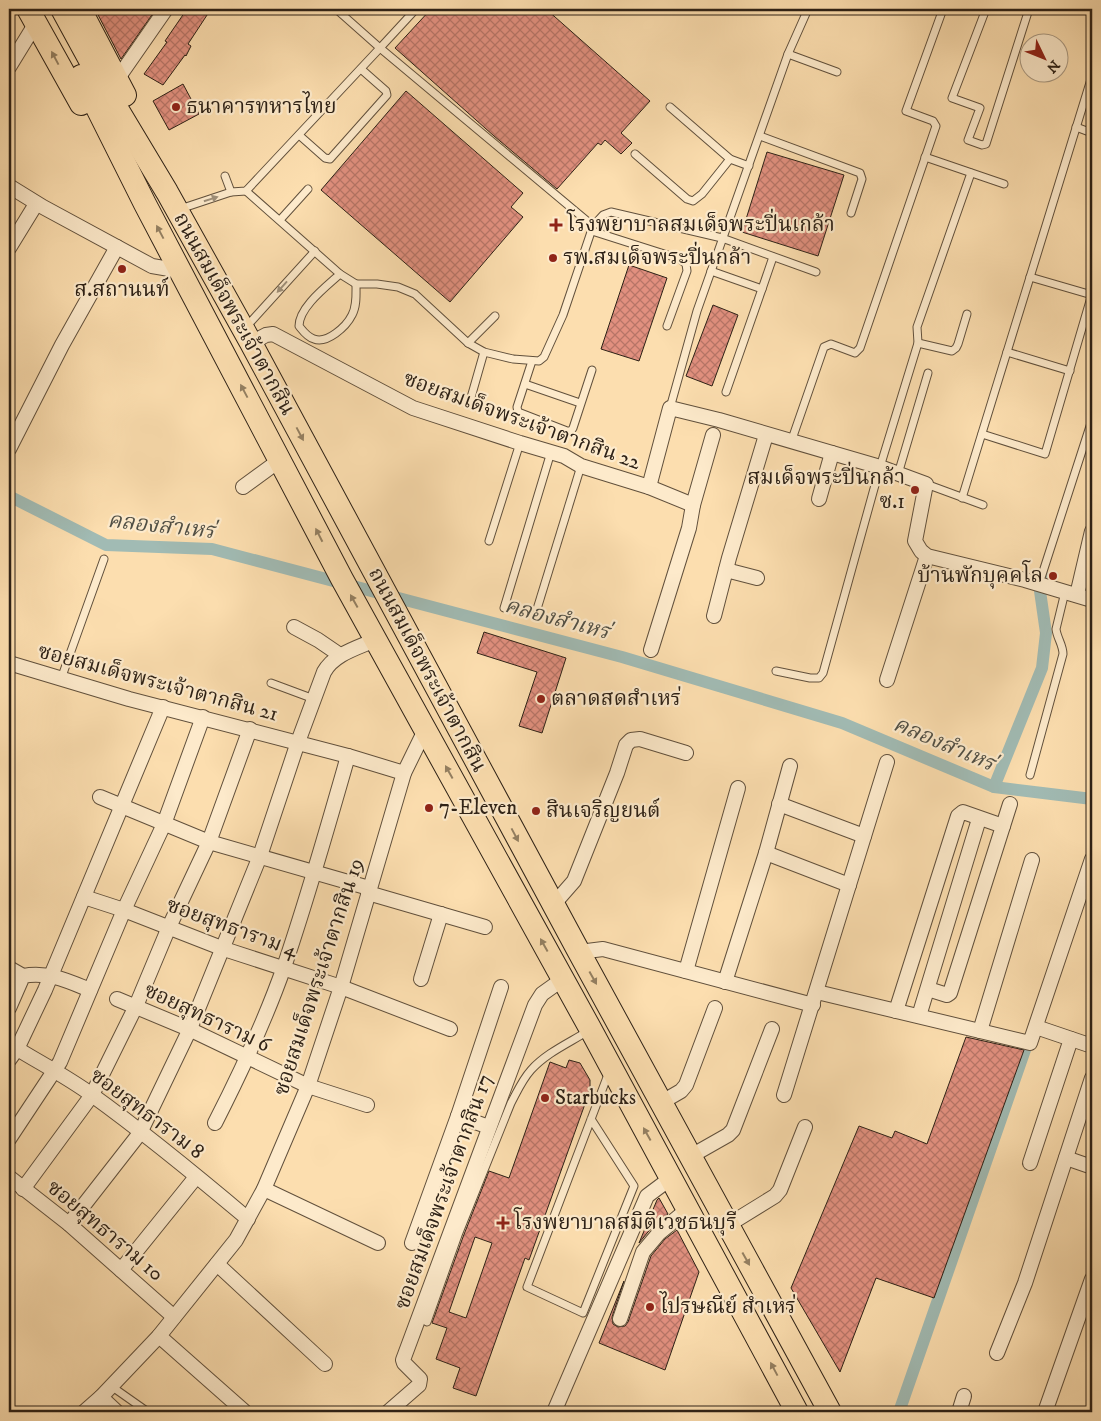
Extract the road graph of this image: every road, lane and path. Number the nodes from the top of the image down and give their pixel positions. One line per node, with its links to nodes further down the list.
1 (62, 9): 34 (main road, ถนนสมเด็จพระเจ้าตากสิน)
2 (80, 9): 17 (main road, ถนนสมเด็จพระเจ้าตากสิน)
3 (166, 9): 17 (street)
4 (336, 9): 11 (lane)
5 (416, 9): 11 (lane)
6 (808, 9): 12 (lane)
7 (943, 9): 24 (lane)
8 (986, 9): 9 (lane)
9 (1029, 9)
10 (37, 13): 13 (street); 44 (main road, ถนนสมเด็จพระเจ้าตากสิน, one-way to 10)
11 (380, 48): 14 (lane); 38 (lane)
12 (788, 54): 15 (lane); 22 (lane)
13 (9, 67)
14 (361, 70): 21 (lane); 21 (lane)
15 (837, 72)
16 (1092, 76): 19 (lane)
17 (118, 78): 34 (main road, ถนนสมเด็จพระเจ้าตากสิน)
18 (670, 107): 25 (lane)
19 (1076, 127): 20 (lane); 48 (lane)
20 (1092, 133)
21 (299, 135): 32 (lane)
22 (760, 136): 26 (lane); 36 (lane)
23 (635, 154): 25 (lane)
24 (925, 157): 27 (lane); 74 (lane)
25 (730, 159): 26 (lane)
26 (749, 166): 39 (lane)
27 (971, 173): 29 (lane); 57 (lane)
28 (225, 176): 33 (lane)
29 (1004, 184)
30 (9, 186): 35 (street)
31 (308, 189): 37 (lane)
32 (246, 191): 33 (lane); 37 (lane)
33 (231, 192): 34 (lane, one-way to 33)
34 (172, 201): 55 (main road, ถนนสมเด็จพระเจ้าตากสิน)
35 (36, 204): 40 (street); 41 (street)
36 (851, 213)
37 (280, 220): 42 (lane)
38 (592, 229): 39 (lane); 54 (lane); 60 (lane)
39 (722, 238): 43 (lane); 45 (lane)
40 (117, 247): 44 (street); 70 (street)
41 (9, 248)
42 (315, 251): 47 (lane); 55 (lane, one-way to 55)
43 (773, 257): 46 (lane); 50 (lane)
44 (181, 271): 79 (main road, ถนนสมเด็จพระเจ้าตากสิน, one-way to 44)
45 (711, 271): 50 (lane); 68 (lane)
46 (816, 272)
47 (340, 274): 49 (lane); 49 (lane)
48 (1030, 277): 51 (lane); 59 (lane)
49 (356, 284): 56 (lane)
50 (762, 289): 65 (lane)
51 (1092, 295): 62 (lane)
52 (967, 314): 57 (lane)
53 (495, 316): 56 (lane)
54 (667, 326)
55 (247, 336): 75 (street, ซอยสมเด็จพระเจ้าตากสิน 22); 141 (main road, ถนนสมเด็จพระเจ้าตากสิน, one-way to 141)
56 (468, 343): 58 (lane)
57 (918, 343): 81 (lane)
58 (484, 352): 60 (lane); 66 (lane)
59 (1007, 352): 62 (lane); 71 (lane)
60 (532, 361): 64 (lane)
61 (592, 370): 67 (lane)
62 (1070, 371): 71 (lane)
63 (928, 373): 82 (lane)
64 (525, 384): 67 (lane); 67 (lane)
65 (726, 392)
66 (470, 401)
67 (580, 403)
68 (670, 408): 73 (street); 85 (street, ซอยสมเด็จพระเจ้าตากสิน 22)
69 (1092, 420): 96 (lane)
70 (12, 433): 76 (street)
71 (982, 434): 86 (lane)
72 (713, 435): 88 (street)
73 (766, 435): 74 (street); 94 (street)
74 (791, 442): 78 (street)
75 (520, 443): 77 (street, ซอยสมเด็จพระเจ้าตากสิน 22); 91 (lane)
76 (9, 449)
77 (551, 452): 80 (street, ซอยสมเด็จพระเจ้าตากสิน 22); 99 (lane)
78 (832, 453): 81 (street); 87 (street)
79 (280, 460): 84 (street); 103 (main road, ถนนสมเด็จพระเจ้าตากสิน, one-way to 79)
80 (581, 466): 85 (street, ซอยสมเด็จพระเจ้าตากสิน 22); 100 (lane)
81 (880, 467): 82 (street); 107 (lane)
82 (898, 474): 83 (street)
83 (926, 484): 86 (lane); 92 (street)
84 (243, 487)
85 (649, 487): 88 (street)
86 (962, 498): 89 (lane)
87 (819, 499)
88 (693, 505): 104 (street)
89 (983, 505)
90 (1092, 531): 97 (street)
91 (489, 541)
92 (927, 556): 96 (street); 109 (street)
93 (104, 560): 108 (lane)
94 (726, 570): 95 (street); 101 (street)
95 (757, 578)
96 (1039, 584): 97 (street)
97 (1071, 593): 98 (street); 122 (lane)
98 (1092, 600)
99 (504, 608)
100 (537, 609)
101 (714, 616)
102 (294, 627): 105 (street)
103 (371, 632): 105 (street, ซอยสมเด็จพระเจ้าตากสิน 21); 115 (main road, ถนนสมเด็จพระเจ้าตากสิน)
104 (651, 650)
105 (340, 655): 111 (street, ซอยสมเด็จพระเจ้าตากสิน 21)
106 (9, 664): 108 (street, ซอยสมเด็จพระเจ้าตากสิน 21)
107 (776, 671)
108 (61, 679): 112 (street, ซอยสมเด็จพระเจ้าตากสิน 21)
109 (887, 680)
110 (272, 683): 111 (lane)
111 (314, 699): 116 (street, ซอยสมเด็จพระเจ้าตากสิน 21)
112 (163, 707): 113 (street, ซอยสมเด็จพระเจ้าตากสิน 21); 127 (street)
113 (203, 718): 114 (street, ซอยสมเด็จพระเจ้าตากสิน 21); 129 (street)
114 (250, 729): 116 (street, ซอยสมเด็จพระเจ้าตากสิน 21); 132 (street)
115 (425, 730): 121 (street, ซอยสมเด็จพระเจ้าตากสิน 19); 154 (main road, ถนนสมเด็จพระเจ้าตากสิน, one-way to 115)
116 (298, 742): 118 (street, ซอยสมเด็จพระเจ้าตากสิน 21); 134 (street)
117 (686, 753): 141 (street)
118 (348, 756): 121 (street, ซอยสมเด็จพระเจ้าตากสิน 21); 137 (street)
119 (887, 762): 131 (street)
120 (790, 766): 125 (street)
121 (404, 774): 139 (street, ซอยสมเด็จพระเจ้าตากสิน 19)
122 (1030, 775)
123 (738, 788): 150 (street)
124 (100, 797): 127 (street)
125 (779, 804): 131 (street); 133 (street)
126 (1010, 804): 130 (street)
127 (122, 805): 129 (street); 140 (street)
128 (979, 818): 130 (street); 158 (street); 165 (street)
129 (164, 824): 132 (street); 142 (street)
130 (1003, 826): 158 (street)
131 (864, 836): 138 (street)
132 (209, 842): 134 (street); 144 (street)
133 (766, 853): 138 (street); 155 (street)
134 (260, 856): 137 (street); 146 (street)
135 (1092, 858): 167 (street)
136 (1032, 860): 172 (street)
137 (315, 872): 139 (street); 149 (street)
138 (849, 885): 160 (street)
139 (368, 891): 143 (street); 156 (street, ซอยสมเด็จพระเจ้าตากสิน 19)
140 (84, 896): 142 (street, ซอยสุทธาราม 4); 151 (street)
141 (553, 905): 147 (main road, ถนนสมเด็จพระเจ้าตากสิน)
142 (124, 910): 144 (street, ซอยสุทธาราม 4); 159 (street)
143 (441, 914): 145 (street); 153 (street)
144 (169, 927): 146 (street, ซอยสุทธาราม 4); 162 (street)
145 (485, 927)
146 (224, 949): 149 (street, ซอยสุทธาราม 4); 170 (street)
147 (579, 952): 150 (street); 183 (main road, ถนนสมเด็จพระเจ้าตากสิน, one-way to 183)
148 (9, 968): 152 (street)
149 (284, 968): 156 (street, ซอยสุทธาราม 4); 176 (street)
150 (686, 971): 155 (street)
151 (50, 975): 152 (street); 159 (street); 175 (street)
152 (23, 976): 163 (street)
153 (421, 979)
154 (563, 979): 171 (main road, ถนนสมเด็จพระเจ้าตากสิน); 189 (street, ซอยสมเด็จพระเจ้าตากสิน 17)
155 (725, 982): 160 (street)
156 (341, 987): 168 (street, ซอยสุทธาราม 4); 180 (street, ซอยสมเด็จพระเจ้าตากสิน 19)
157 (501, 987): 185 (street)
158 (928, 989): 166 (street)
159 (90, 990): 178 (street)
160 (815, 998): 165 (street); 182 (street)
161 (117, 999): 162 (street, ซอยสุทธาราม 6)
162 (136, 1006): 170 (street, ซอยสุทธาราม 6); 181 (street)
163 (9, 1008)
164 (715, 1008): 183 (street)
165 (896, 1011): 166 (street)
166 (920, 1016): 172 (street)
167 (1036, 1027): 172 (street); 173 (street)
168 (450, 1028)
169 (772, 1029): 192 (street)
170 (189, 1030): 176 (street, ซอยสุทธาราม 6); 190 (street)
171 (591, 1030): 177 (main road, ถนนสมเด็จพระเจ้าตากสิน); 213 (lane)
172 (980, 1031)
173 (1070, 1039): 174 (street); 194 (street)
174 (1092, 1046)
175 (12, 1051): 178 (street, ซอยสุทธาราม 8)
176 (248, 1058): 180 (street, ซอยสุทธาราม 6); 187 (street)
177 (611, 1067): 186 (lane); 196 (main road, ถนนสมเด็จพระเจ้าตากสิน, one-way to 177)
178 (56, 1071): 181 (street, ซอยสุทธาราม 8); 191 (street)
179 (1092, 1078): 193 (street)
180 (308, 1086): 184 (street, ซอยสุทธาราม 6); 201 (street, ซอยสมเด็จพระเจ้าตากสิน 19)
181 (92, 1095): 190 (street, ซอยสุทธาราม 8); 200 (street)
182 (784, 1095)
183 (662, 1102): 192 (main road, ถนนสมเด็จพระเจ้าตากสิน)
184 (367, 1105)
185 (458, 1116): 189 (street); 207 (street)
186 (591, 1119): 186 (lane)
187 (215, 1123)
188 (805, 1127): 205 (street)
189 (489, 1128): 225 (street, ซอยสมเด็จพระเจ้าตากสิน 17)
190 (140, 1133): 198 (street, ซอยสุทธาราม 8); 204 (street)
191 (9, 1139)
192 (688, 1150): 196 (main road); 199 (main road, ถนนสมเด็จพระเจ้าตากสิน)
193 (1066, 1158): 195 (street); 215 (street)
194 (1030, 1163)
195 (1092, 1167)
196 (666, 1169): 202 (main road, ถนนสมเด็จพระเจ้าตากสิน); 220 (street)
197 (9, 1177): 200 (street, ซอยสุทธาราม 10)
198 (196, 1177): 203 (street, ซอยสุทธาราม 8); 209 (street)
199 (708, 1187): 202 (main road); 205 (main road, ถนนสมเด็จพระเจ้าตากสิน)
200 (24, 1189): 204 (street, ซอยสุทธาราม 10)
201 (264, 1189): 203 (street, ซอยสมเด็จพระเจ้าตากสิน 19); 206 (street)
202 (686, 1205): 212 (street); 226 (main road, ถนนสมเด็จพระเจ้าตากสิน, one-way to 202)
203 (248, 1219): 208 (street, ซอยสมเด็จพระเจ้าตากสิน 19)
204 (69, 1224): 209 (street, ซอยสุทธาราม 10)
205 (728, 1225): 227 (main road, ถนนสมเด็จพระเจ้าตากสิน, one-way to 227)
206 (378, 1243)
207 (412, 1243)
208 (216, 1264): 211 (street, ซอยสมเด็จพระเจ้าตากสิน 19); 216 (street)
209 (121, 1270): 211 (street, ซอยสุทธาราม 10)
210 (1092, 1279): 229 (street)
211 (174, 1317): 214 (street, ซอยสมเด็จพระเจ้าตากสิน 19)
212 (620, 1319)
213 (426, 1322)
214 (159, 1336): 217 (street, ซอยสมเด็จพระเจ้าตากสิน 19); 224 (street)
215 (997, 1353)
216 (325, 1364)
217 (111, 1386): 218 (street, ซอยสมเด็จพระเจ้าตากสิน 19); 223 (lane)
218 (101, 1396): 221 (street, ซอยสมเด็จพระเจ้าตากสิน 19); 222 (street)
219 (964, 1396): 228 (street)
220 (559, 1411)
221 (84, 1412)
222 (117, 1412)
223 (148, 1412)
224 (245, 1412)
225 (388, 1412)
226 (797, 1412)
227 (830, 1412)
228 (959, 1412)
229 (1045, 1412)

